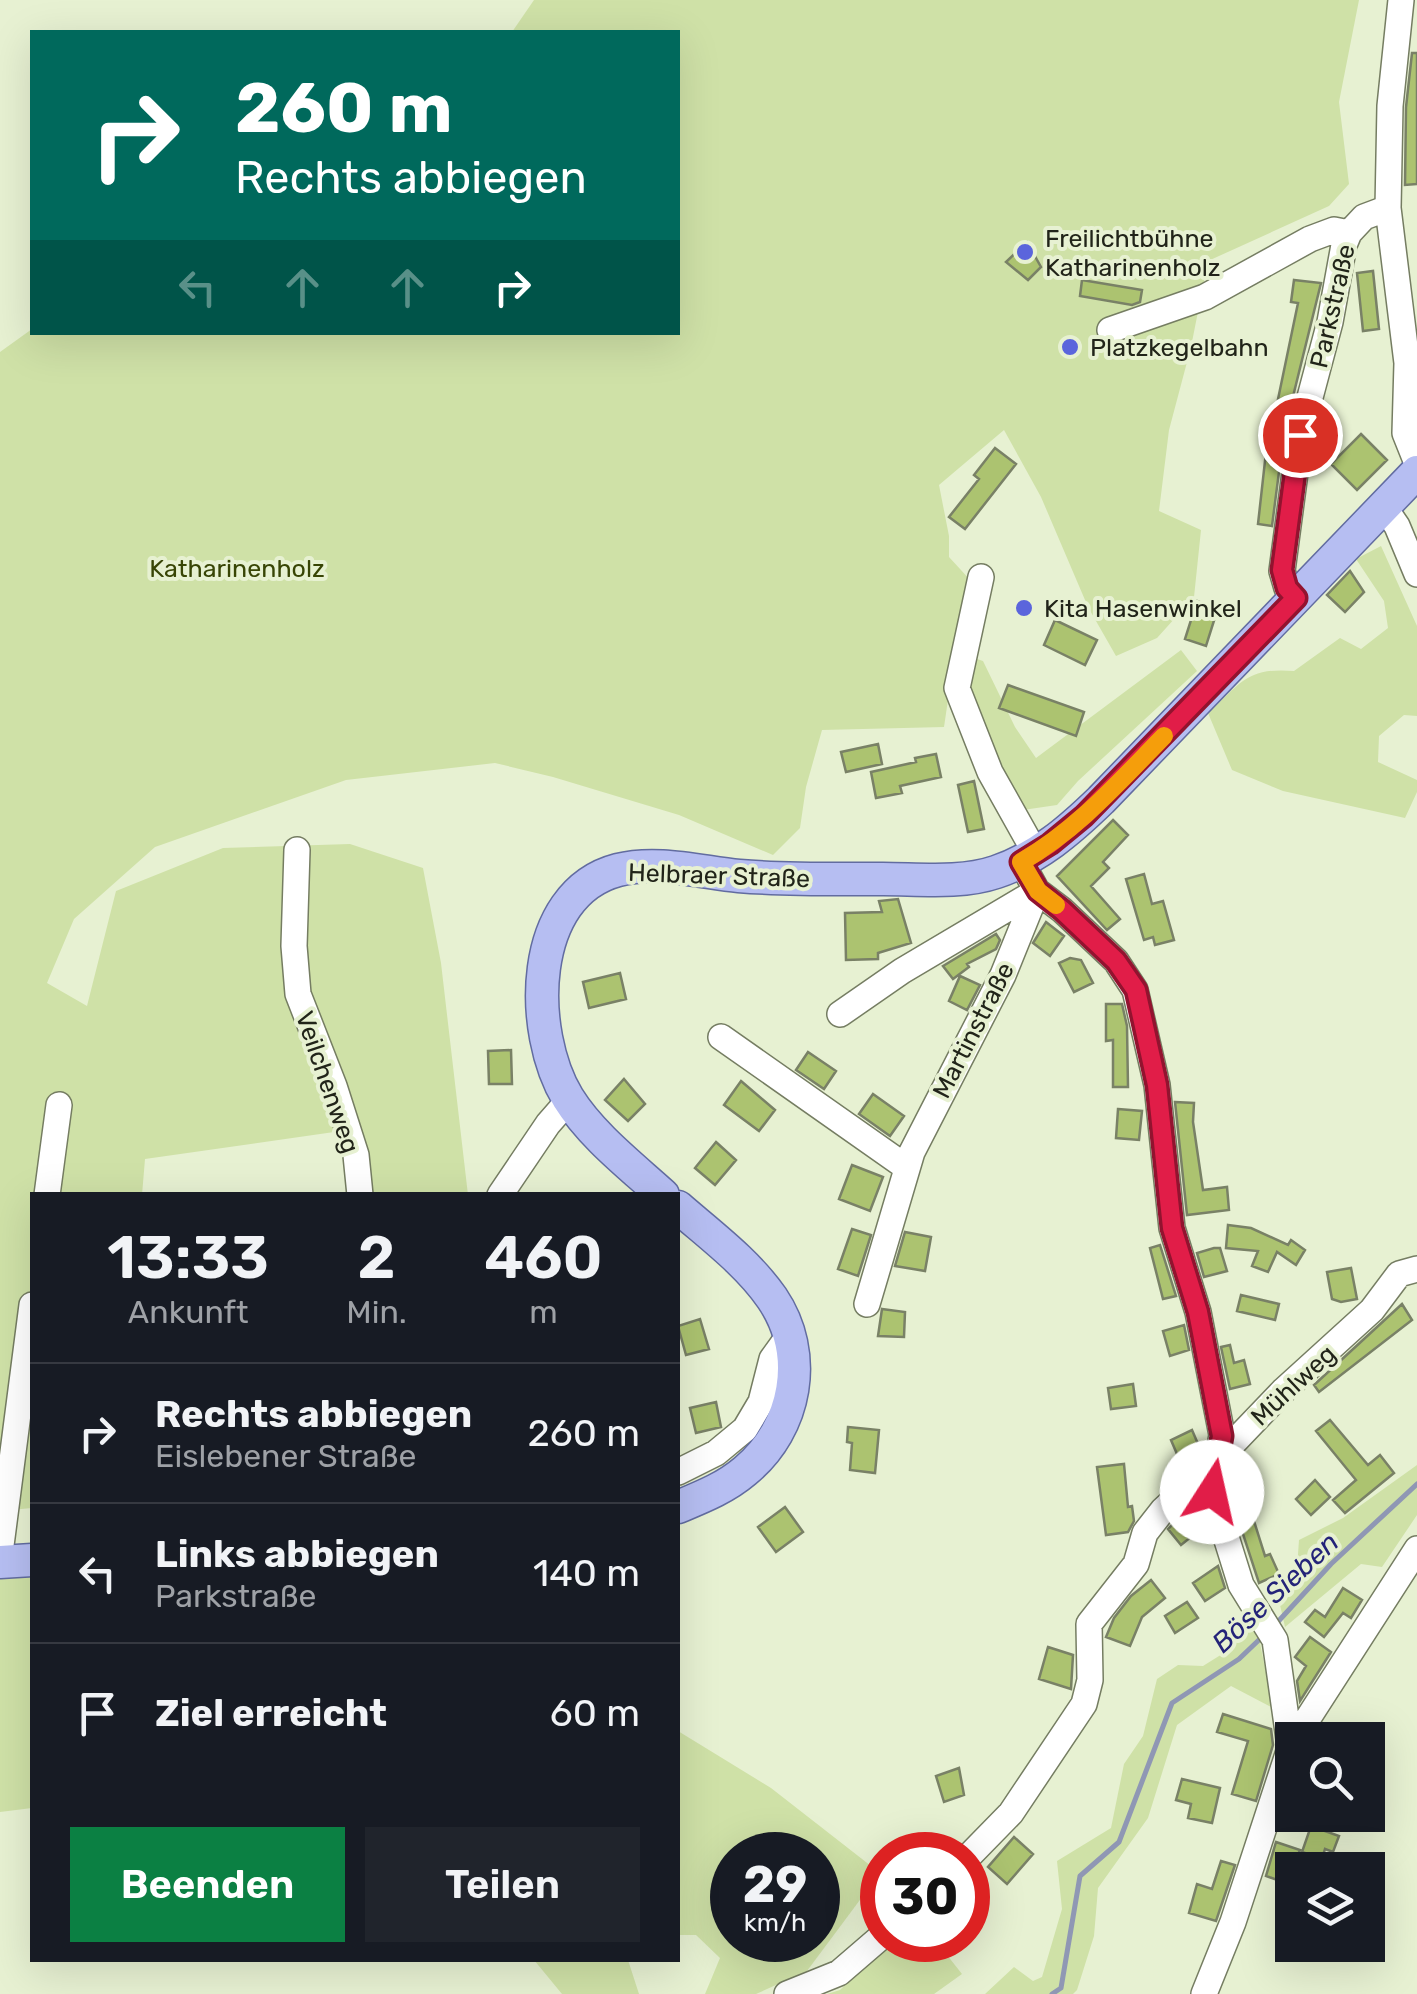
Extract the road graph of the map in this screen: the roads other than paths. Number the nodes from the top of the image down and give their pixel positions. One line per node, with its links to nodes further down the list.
1 (1401, 0): 2 (street)
2 (1388, 208): 3 (street, Parkstraße); 5 (street)
3 (1349, 233): 4 (street); 10 (street, Parkstraße)
4 (1110, 330)
5 (1417, 464)
6 (1417, 472): 7 (main road)
7 (1384, 508): 8 (street); 10 (main road)
8 (1417, 574)
9 (981, 577): 12 (street)
10 (1296, 598): 12 (main road)
11 (297, 850): 20 (street, Veilchenweg)
12 (1029, 858): 13 (street); 16 (main road, Helbraer Straße)
13 (1038, 891): 14 (street, Martinstraße); 18 (street, Martinstraße); 28 (street)
14 (840, 1014)
15 (721, 1037): 18 (street)
16 (570, 1100): 21 (street); 22 (main road, Helbraer Straße)
17 (59, 1105): 19 (street)
18 (906, 1167): 25 (street, Martinstraße)
19 (47, 1192)
20 (360, 1192)
21 (502, 1192)
22 (660, 1192)
23 (680, 1209): 27 (main road)
24 (1417, 1269): 28 (street, Mühlweg)
25 (867, 1304)
26 (30, 1321): 32 (street)
27 (790, 1334): 29 (street); 30 (main road)
28 (1216, 1461): 35 (street); 38 (street, Mühlweg)
29 (680, 1471)
30 (680, 1506)
31 (1417, 1548): 36 (street)
32 (0, 1553)
33 (30, 1560): 34 (main road)
34 (0, 1562)
35 (1288, 1722)
36 (1305, 1722)
37 (1275, 1794): 41 (street)
38 (990, 1835)
39 (860, 1954): 40 (street)
40 (787, 1994)
41 (1204, 1994)

